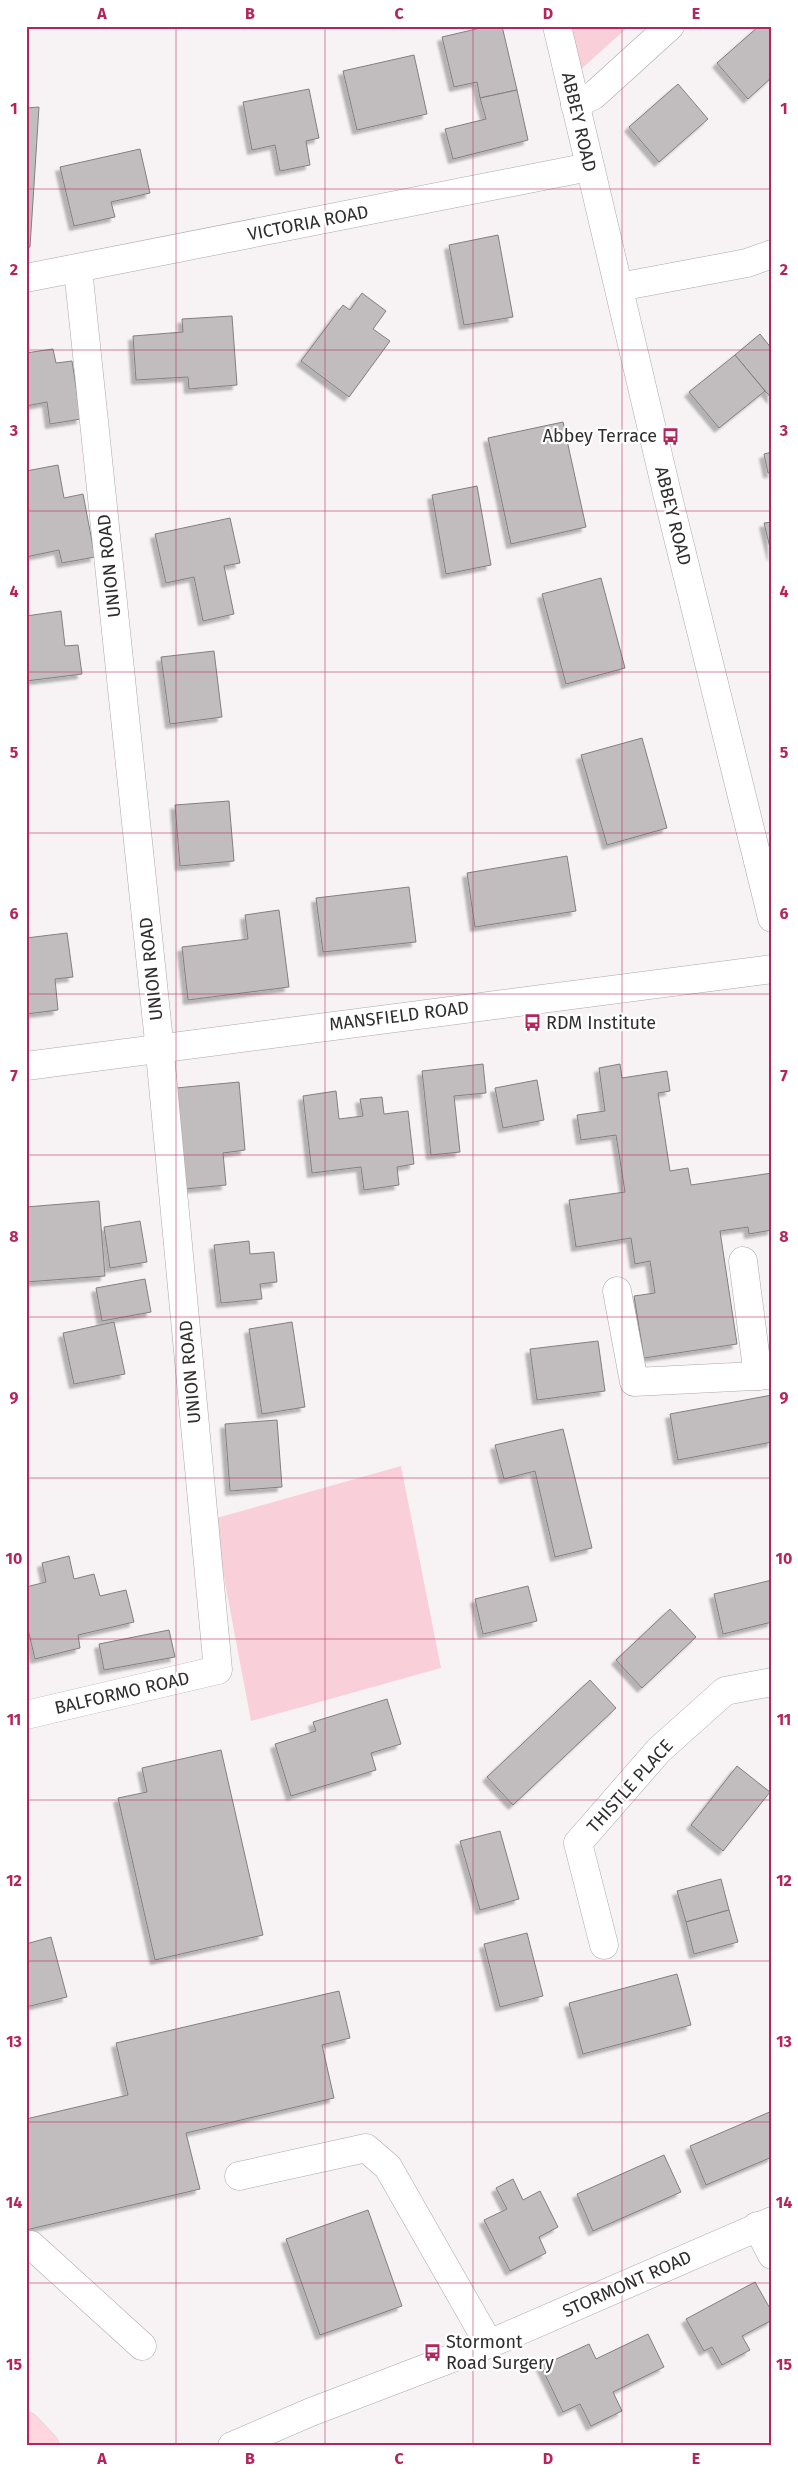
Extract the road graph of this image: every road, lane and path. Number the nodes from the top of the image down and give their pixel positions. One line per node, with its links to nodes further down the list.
1 (557, 26): 3 (street, ABBEY ROAD)
2 (670, 26): 3 (street)
3 (575, 105): 4 (street, ABBEY ROAD)
4 (589, 166): 6 (street, VICTORIA ROAD); 8 (street, ABBEY ROAD)
5 (772, 254): 8 (street)
6 (78, 269): 7 (street, VICTORIA ROAD); 11 (street, UNION ROAD)
7 (26, 278)
8 (619, 287): 9 (street, ABBEY ROAD)
9 (772, 918)
10 (772, 969): 11 (street, MANSFIELD ROAD)
11 (159, 1047): 12 (street, MANSFIELD ROAD); 16 (street, UNION ROAD)
12 (26, 1066)
13 (743, 1261): 15 (street)
14 (617, 1291): 15 (street)
15 (765, 1376)
16 (218, 1670): 18 (street, BALFORMO ROAD)
17 (772, 1682): 19 (street, THISTLE PLACE)
18 (26, 1715)
19 (604, 1945)
20 (239, 2176): 24 (street)
21 (765, 2224): 23 (street); 24 (street, STORMONT ROAD)
22 (26, 2245): 25 (street)
23 (772, 2255)
24 (489, 2344): 28 (street, STORMONT ROAD)
25 (142, 2346)
26 (26, 2426): 27 (main road)
27 (45, 2446)
28 (232, 2446)

